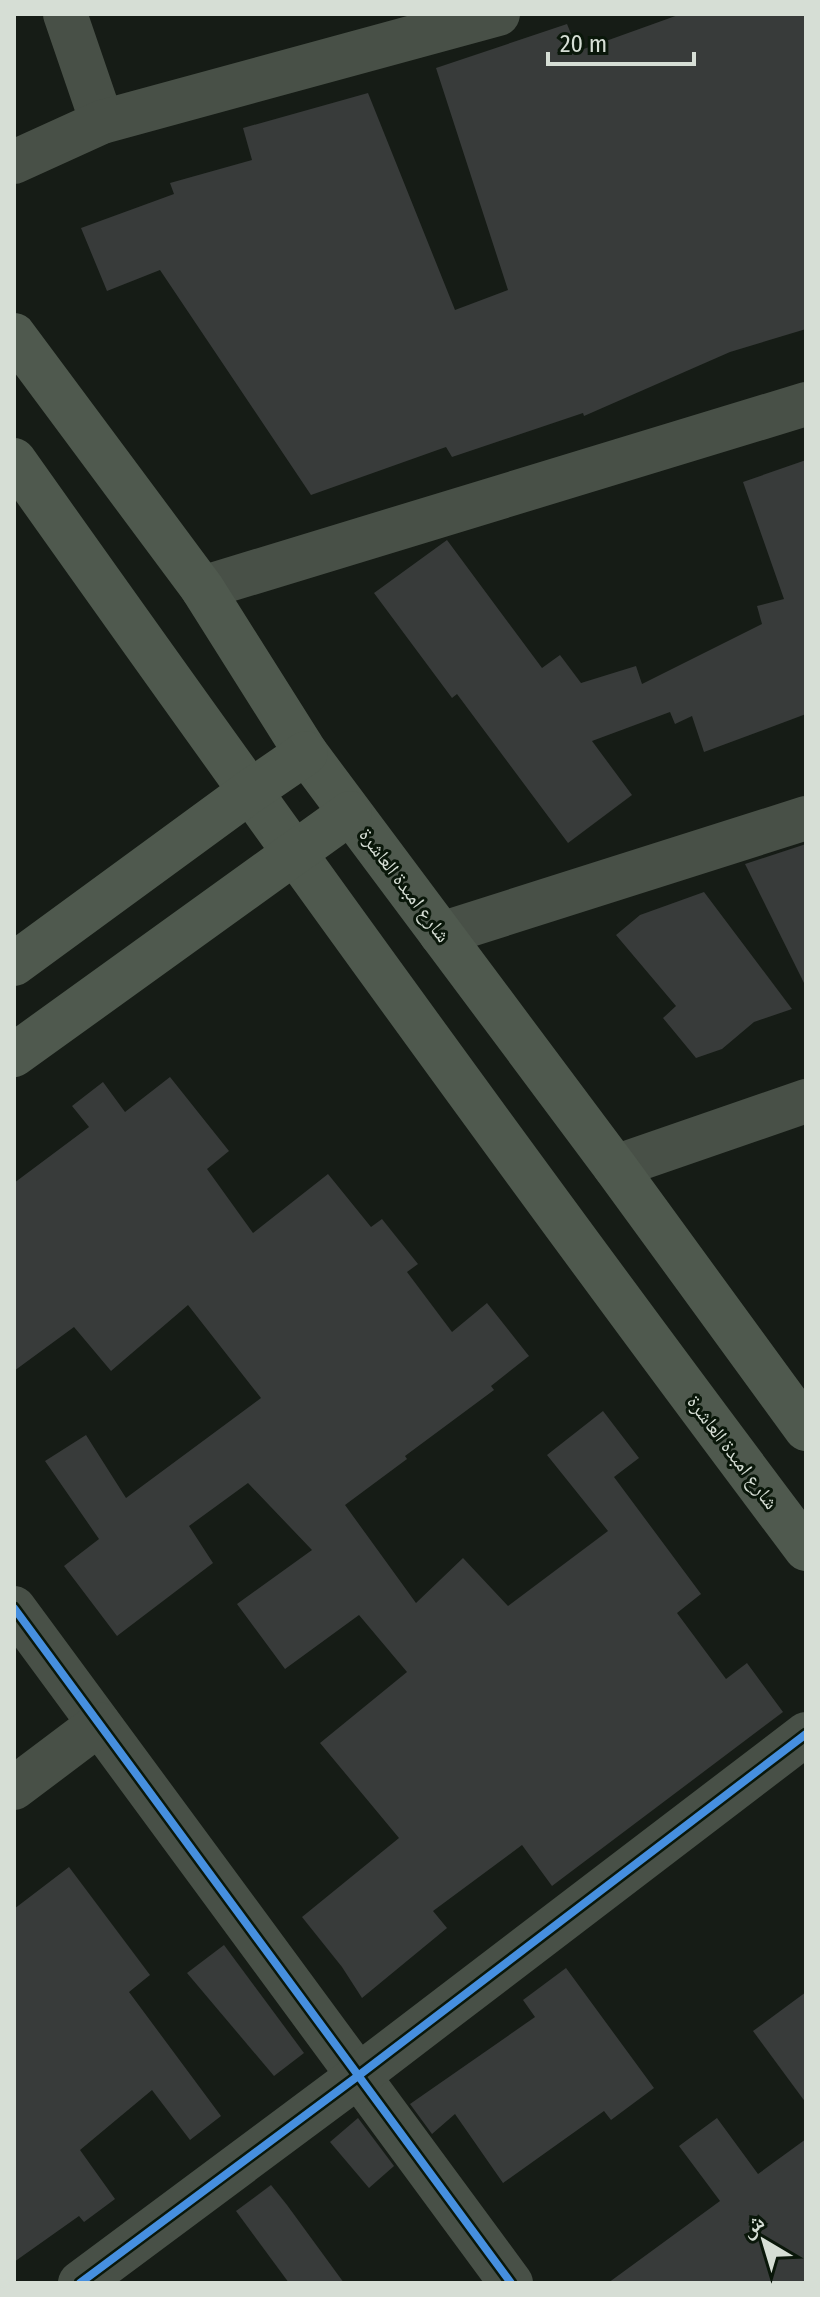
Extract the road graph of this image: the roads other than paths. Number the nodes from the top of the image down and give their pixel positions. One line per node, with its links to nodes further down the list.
1 (65, 14): 3 (street)
2 (498, 14): 3 (street)
3 (102, 122): 4 (street)
4 (14, 162)
5 (14, 335): 8 (main road, شارع امبدة العاشرة)
6 (806, 404): 8 (street)
7 (14, 460): 10 (main road, شارع امبدة العاشرة)
8 (202, 588): 9 (main road, شارع امبدة العاشرة)
9 (306, 753): 10 (main road); 11 (main road, شارع امبدة العاشرة)
10 (249, 792): 13 (main road, شارع امبدة العاشرة); 15 (main road)
11 (350, 813): 13 (main road); 14 (main road, شارع امبدة العاشرة)
12 (806, 818): 14 (street)
13 (294, 855): 16 (main road); 20 (main road, شارع امبدة العاشرة)
14 (441, 934): 18 (main road, شارع امبدة العاشرة)
15 (14, 964)
16 (14, 1055)
17 (806, 1101): 18 (street)
18 (615, 1167): 19 (main road, شارع امبدة العاشرة)
19 (806, 1429)
20 (806, 1549)
21 (14, 1608): 22 (street)
22 (99, 1724): 24 (street); 25 (street)
23 (806, 1734): 25 (street)
24 (14, 1788)
25 (358, 2076): 26 (street); 27 (street)
26 (80, 2283)
27 (511, 2283)

